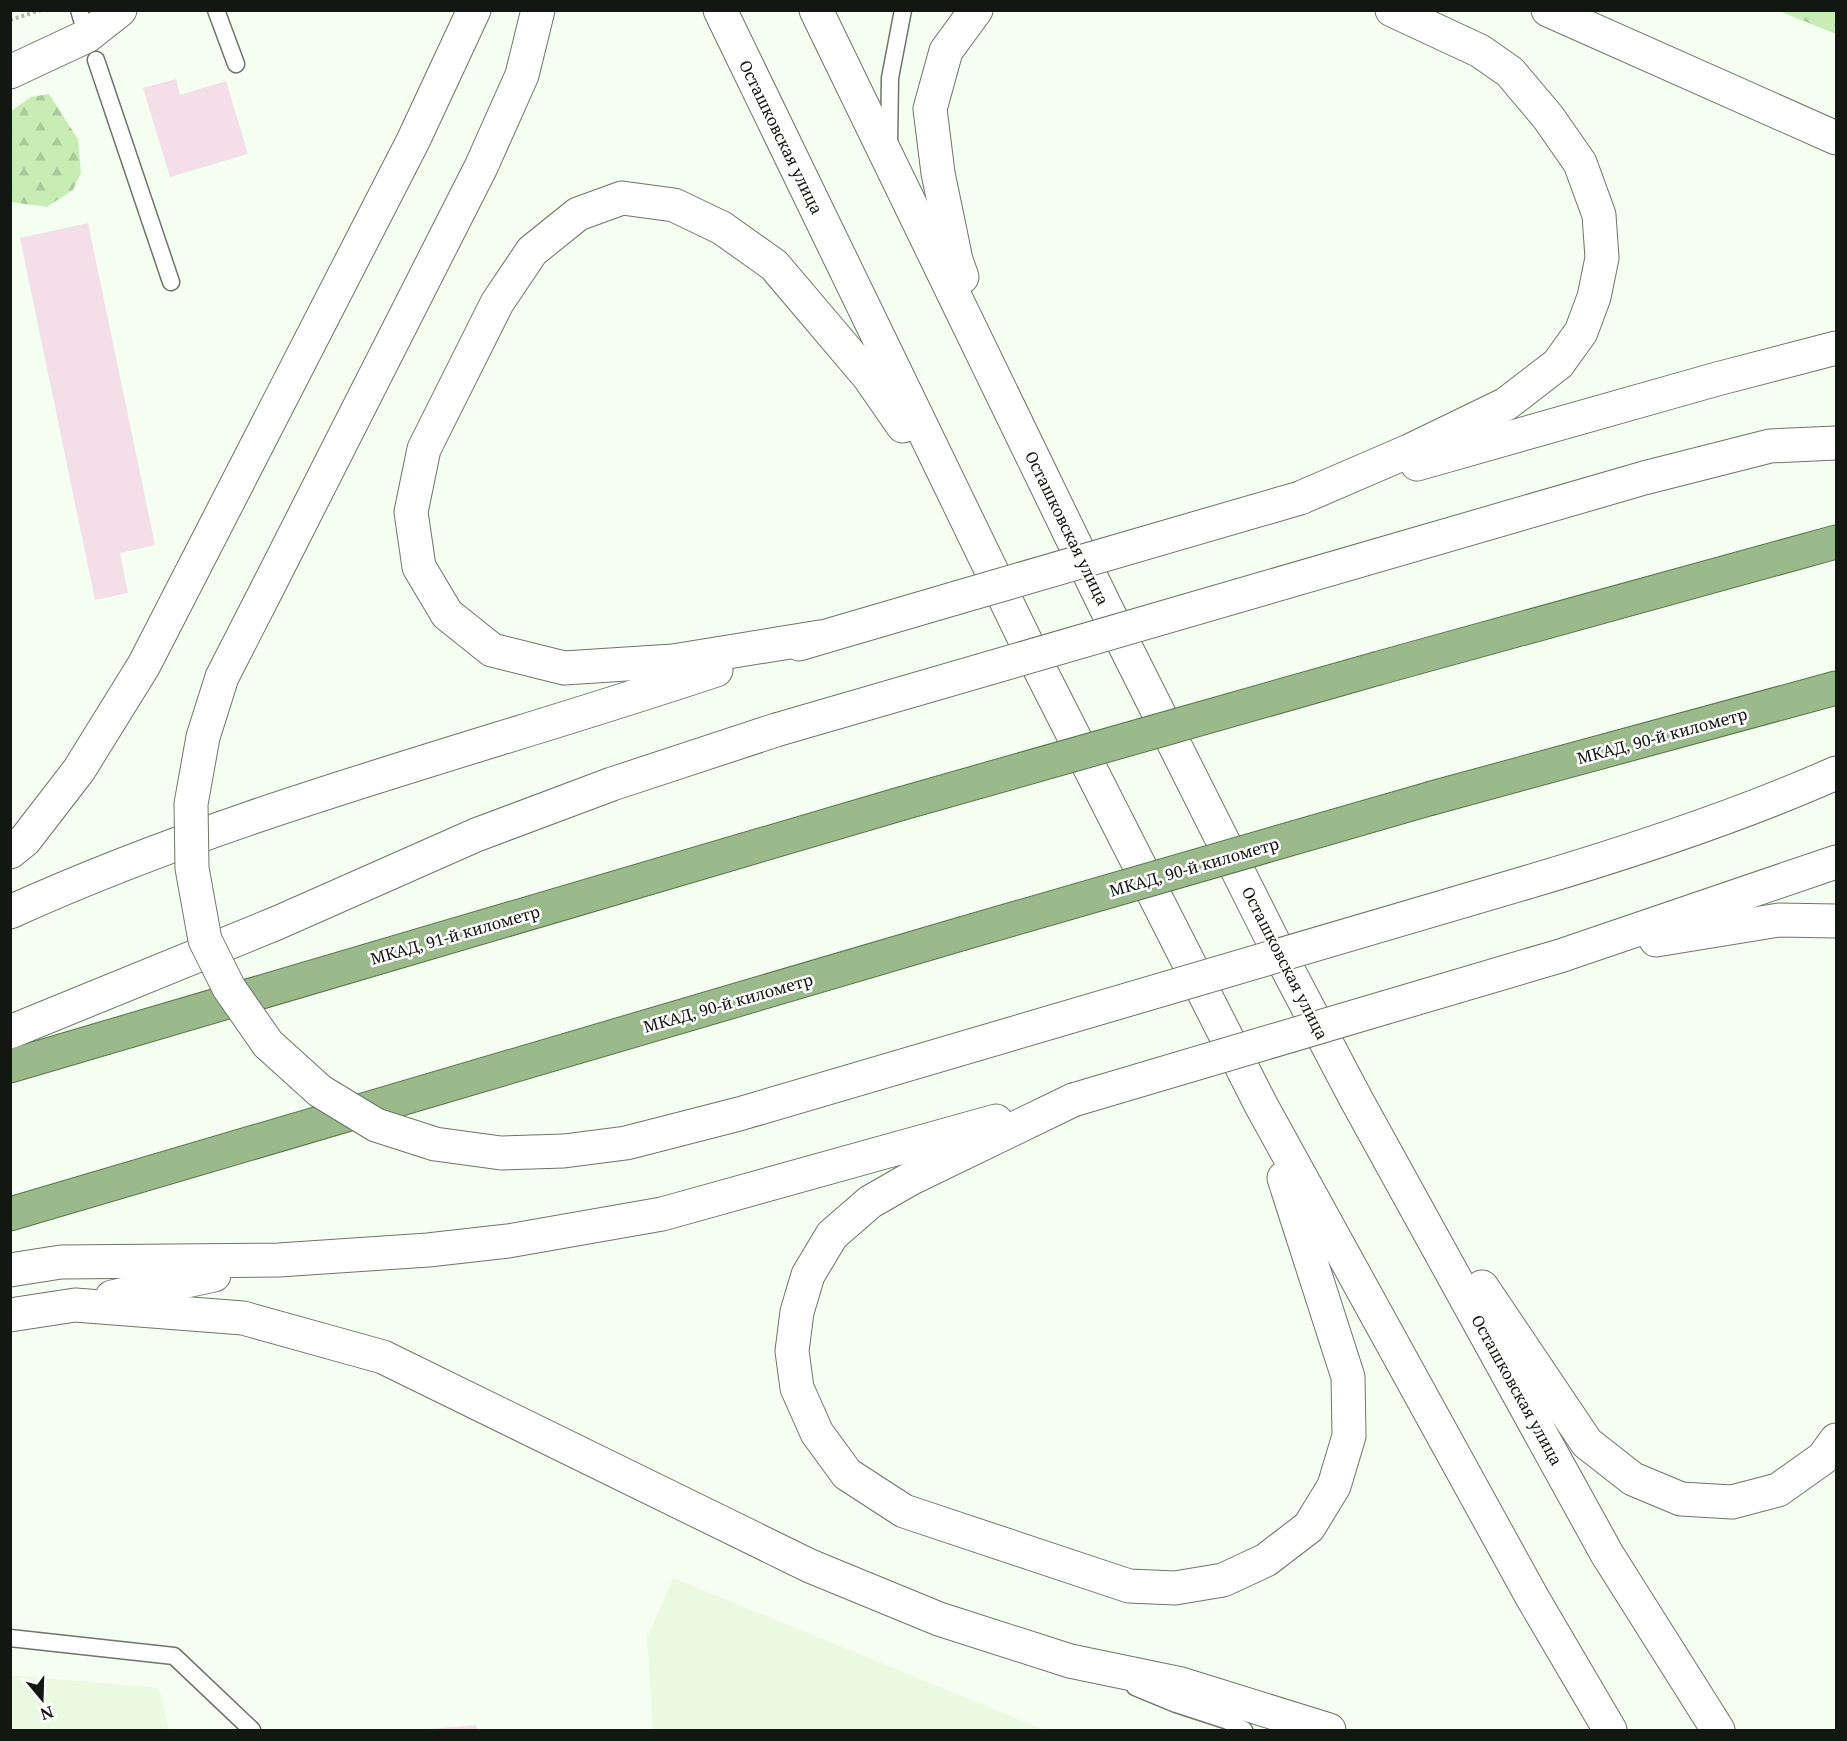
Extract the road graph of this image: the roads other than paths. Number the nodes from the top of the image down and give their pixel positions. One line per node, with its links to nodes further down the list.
1 (120, 10): 11 (main road)
2 (216, 10): 12 (lane)
3 (474, 10): 26 (main road)
4 (538, 10): 25 (main road, bridge)
5 (720, 10): 21 (main road, Осташковская улица)
6 (816, 10): 15 (main road, Осташковская улица)
7 (903, 10): 15 (lane)
8 (976, 10): 18 (main road)
9 (1392, 10): 20 (main road)
10 (1548, 10): 14 (main road)
11 (87, 36): 13 (main road); 16 (lane)
12 (236, 64)
13 (10, 72)
14 (1836, 138)
15 (889, 160): 18 (main road, Осташковская улица)
16 (171, 282)
17 (1836, 348): 20 (main road)
18 (999, 387): 33 (main road, Осташковская улица)
19 (1836, 443): 31 (main road, bridge)
20 (1300, 498): 23 (main road, bridge)
21 (957, 500): 23 (main road); 34 (main road, Осташковская улица)
22 (1836, 542): 32 (highway, МКАД, 91-й километр, bridge)
23 (750, 653): 28 (main road)
24 (1836, 688): 36 (highway, МКАД, 90-й километр, bridge)
25 (1836, 773)
26 (10, 852)
27 (1836, 862): 30 (main road)
28 (10, 912)
29 (1836, 921): 30 (main road)
30 (1560, 956): 35 (main road, bridge)
31 (10, 1032)
32 (10, 1066)
33 (1356, 1098): 41 (main road); 48 (main road, Осташковская улица)
34 (1261, 1105): 35 (main road); 47 (main road, Осташковская улица)
35 (1003, 1126): 37 (main road)
36 (10, 1214)
37 (279, 1260): 38 (main road); 39 (main road)
38 (10, 1270)
39 (75, 1305): 40 (main road); 43 (main road)
40 (10, 1315)
41 (1836, 1440)
42 (10, 1638): 44 (lane)
43 (1070, 1661): 45 (lane); 46 (main road)
44 (252, 1731)
45 (1244, 1731)
46 (1329, 1731)
47 (1610, 1731)
48 (1718, 1731)

